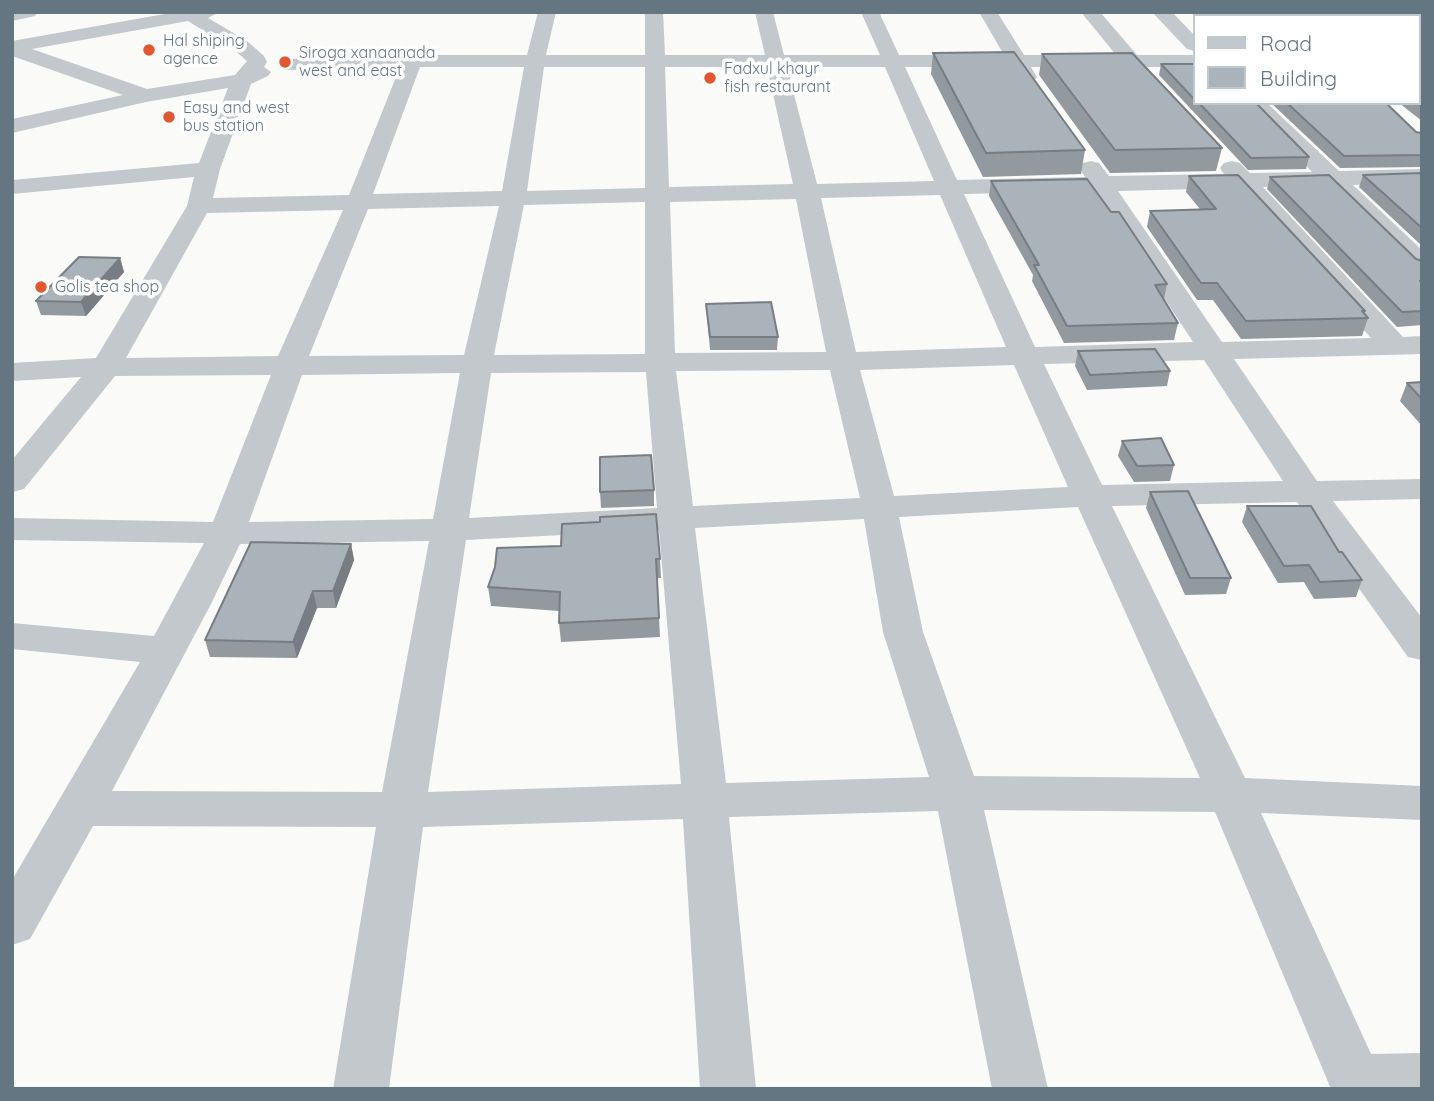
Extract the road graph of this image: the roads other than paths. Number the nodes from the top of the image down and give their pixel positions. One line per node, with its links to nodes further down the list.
1 (29, 12): 11 (street)
2 (210, 12): 10 (street)
3 (547, 12): 17 (street)
4 (654, 12): 18 (street)
5 (764, 12): 19 (street)
6 (870, 12): 20 (street)
7 (988, 12): 21 (street)
8 (1090, 12): 22 (street)
9 (1161, 12): 12 (street)
10 (188, 13): 13 (street); 14 (street)
11 (12, 16)
12 (1192, 43)
13 (240, 45): 15 (street); 24 (street)
14 (12, 48): 27 (street)
15 (286, 59): 16 (street); 24 (street)
16 (412, 61): 17 (street); 43 (street)
17 (535, 61): 18 (street); 42 (street)
18 (656, 61): 19 (street); 41 (street)
19 (775, 61): 20 (street); 40 (street)
20 (891, 61): 21 (street); 38 (street)
21 (1016, 61): 22 (street); 26 (street)
22 (1130, 61): 23 (street); 25 (street)
23 (1192, 61)
24 (252, 67): 27 (street); 32 (street)
25 (1159, 91)
26 (1040, 94)
27 (146, 96): 29 (street)
28 (1257, 105): 34 (street)
29 (12, 126)
30 (1078, 149): 36 (street)
31 (1215, 150): 35 (street)
32 (208, 169): 37 (street); 44 (street)
33 (1422, 176): 34 (street)
34 (1333, 177): 35 (street); 46 (street)
35 (1243, 180): 36 (street); 47 (street)
36 (1101, 182): 38 (street); 48 (street)
37 (39, 185): 39 (street); 45 (street)
38 (950, 186): 40 (street); 49 (street)
39 (12, 187)
40 (807, 191): 41 (street); 51 (street)
41 (656, 196): 42 (street); 50 (street)
42 (513, 200): 43 (street); 52 (street)
43 (358, 203): 44 (street); 53 (street)
44 (199, 206): 54 (street)
45 (12, 214)
46 (1422, 265)
47 (1408, 345): 48 (street)
48 (1213, 352): 49 (street); 58 (street)
49 (1025, 357): 51 (street); 59 (street)
50 (660, 361): 51 (street); 52 (street); 61 (street)
51 (843, 361): 60 (street)
52 (477, 366): 53 (street); 63 (street)
53 (289, 367): 54 (street); 64 (street)
54 (106, 368): 55 (street); 56 (street)
55 (12, 372)
56 (12, 482)
57 (1422, 489): 58 (street)
58 (1307, 491): 59 (street); 66 (street)
59 (1089, 496): 60 (street); 69 (street)
60 (879, 505): 61 (street); 68 (street)
61 (674, 517): 63 (street); 70 (street)
62 (12, 530): 64 (street)
63 (449, 530): 64 (street); 73 (street)
64 (227, 533): 67 (street)
65 (12, 636): 67 (street)
66 (1422, 647)
67 (165, 651): 72 (street)
68 (957, 793): 69 (street); 70 (street); 79 (street)
69 (1230, 796): 71 (street); 76 (street)
70 (705, 800): 73 (street); 78 (street)
71 (1422, 803)
72 (80, 808): 73 (street); 74 (street)
73 (402, 810): 77 (street)
74 (12, 924)
75 (1422, 1078): 76 (street)
76 (1358, 1084)
77 (361, 1089)
78 (729, 1089)
79 (1020, 1089)

